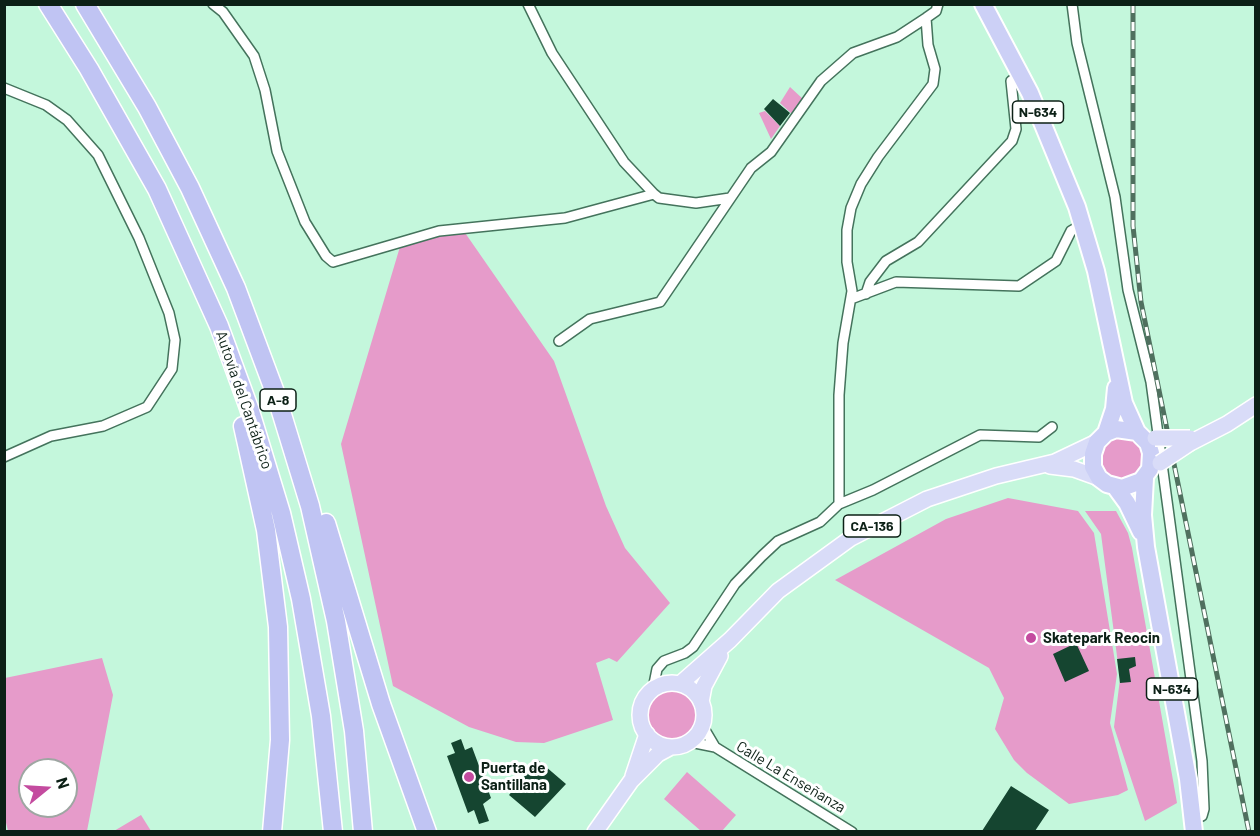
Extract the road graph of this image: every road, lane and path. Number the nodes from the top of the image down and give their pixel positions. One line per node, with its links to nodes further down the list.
1 (48, 4): 12 (highway, Autovía del Cantábrico / A-8)
2 (85, 4): 11 (highway, Autovía del Cantábrico / A-8)
3 (213, 4): 13 (street)
4 (528, 4): 13 (street)
5 (938, 4): 8 (street)
6 (983, 4): 9 (highway, N-634)
7 (1072, 4): 42 (street)
8 (926, 18): 14 (street); 17 (street)
9 (1021, 74): 15 (highway, N-634); 16 (street)
10 (4, 88): 25 (street)
11 (147, 106): 45 (highway, Autovía del Cantábrico / A-8); 46 (highway)
12 (125, 129): 43 (highway); 44 (highway, Autovía del Cantábrico / A-8)
13 (654, 194): 14 (street)
14 (730, 198): 18 (street)
15 (1083, 224): 16 (street); 19 (highway, N-634)
16 (866, 294): 17 (street)
17 (851, 299): 30 (street)
18 (558, 342)
19 (1116, 372): 22 (highway, N-634); 23 (highway, N-634)
20 (1256, 405): 24 (main road)
21 (1052, 427): 30 (street)
22 (1145, 436): 23 (highway); 24 (main road, bridge); 27 (highway, N-634)
23 (1102, 437): 26 (main road); 28 (highway, N-634)
24 (1195, 439): 27 (main road, bridge)
25 (4, 457)
26 (1044, 465): 28 (main road); 32 (main road, CA-136)
27 (1151, 471): 29 (highway); 31 (highway, N-634)
28 (1099, 478): 29 (highway, N-634)
29 (1116, 488): 31 (highway, N-634)
30 (839, 504): 34 (street)
31 (1146, 547): 42 (highway, N-634)
32 (730, 640): 33 (main road); 35 (main road)
33 (680, 684): 34 (main road); 35 (main road)
34 (653, 689): 37 (main road)
35 (701, 702): 36 (main road)
36 (702, 725): 38 (main road); 40 (street, Calle La Enseñanza)
37 (647, 734): 39 (main road); 41 (main road)
38 (690, 742): 39 (main road); 40 (street, Calle La Enseñanza)
39 (671, 747): 41 (main road)
40 (715, 747): 48 (street, Calle La Enseñanza)
41 (631, 781): 47 (main road)
42 (1193, 826)
43 (272, 831)
44 (333, 831)
45 (363, 831)
46 (427, 831)
47 (595, 831)
48 (852, 831)

